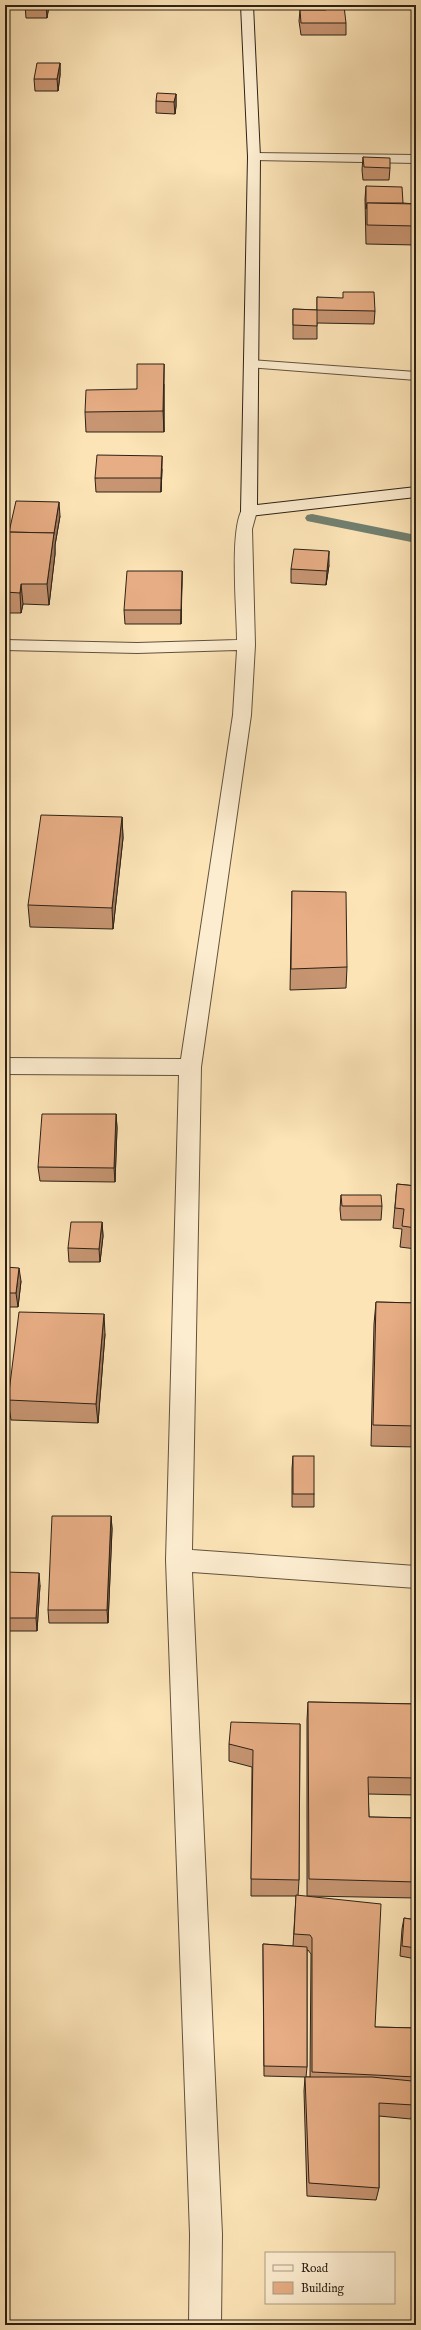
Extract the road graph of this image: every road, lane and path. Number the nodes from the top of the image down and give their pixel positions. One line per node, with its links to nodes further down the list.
1 (247, 5): 2 (street)
2 (254, 158): 3 (street); 4 (street)
3 (416, 159)
4 (251, 364): 5 (street); 7 (street)
5 (416, 376)
6 (416, 492): 7 (street)
7 (249, 511): 9 (street)
8 (5, 645): 9 (street)
9 (246, 645): 11 (street)
10 (5, 1066): 11 (street)
11 (190, 1067): 12 (street)
12 (179, 1560): 13 (street); 14 (street)
13 (416, 1577)
14 (205, 2325)

